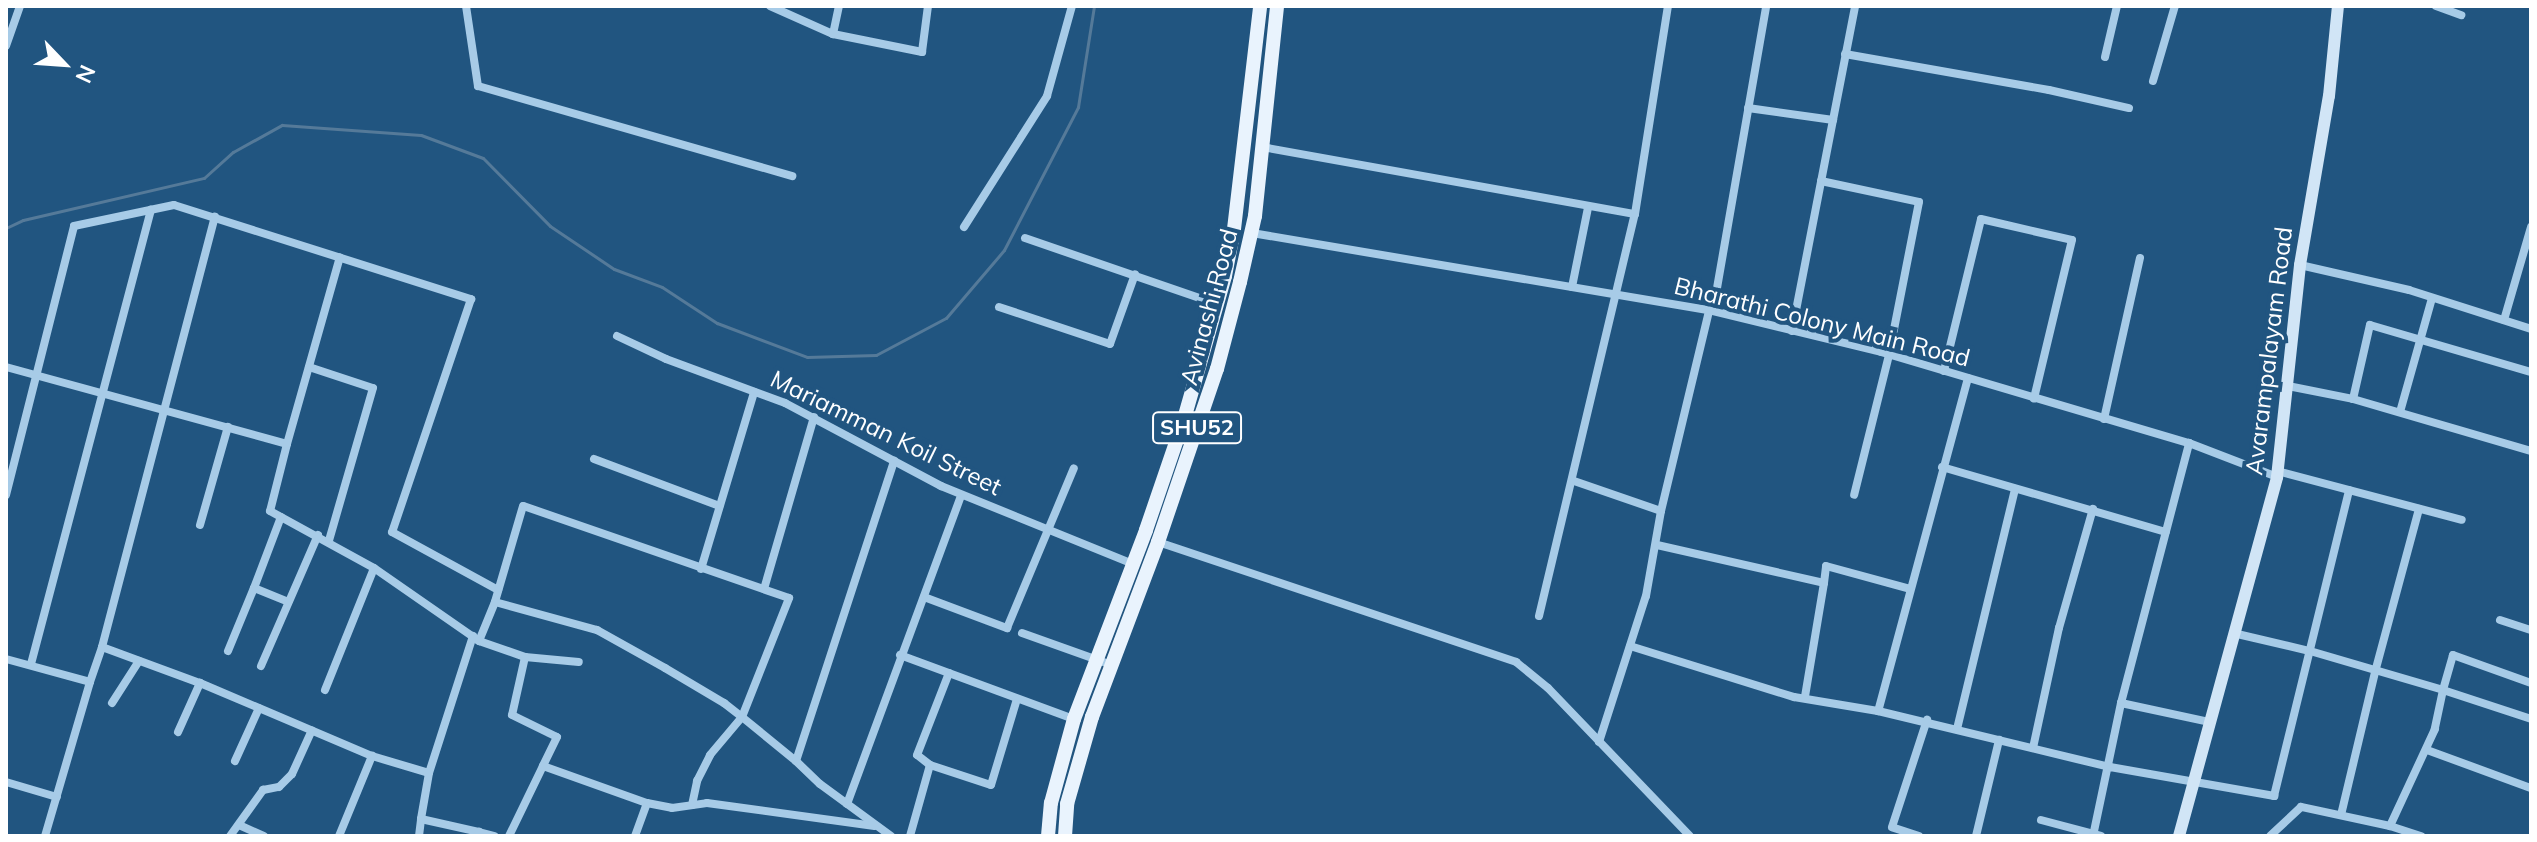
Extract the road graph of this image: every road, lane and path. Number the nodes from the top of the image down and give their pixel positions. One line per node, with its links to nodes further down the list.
1 (20, 6): 18 (street)
2 (466, 6): 26 (street)
3 (770, 6): 17 (street)
4 (839, 6): 17 (street)
5 (928, 6): 17 (street)
6 (1072, 6): 32 (street)
7 (1260, 6): 43 (main road, Avinashi Road / SHU52)
8 (1277, 6): 25 (main road, Avinashi Road / SHU52)
9 (1668, 6): 30 (street)
10 (1766, 6): 22 (street)
11 (1855, 6): 19 (street)
12 (2117, 6): 20 (street)
13 (2175, 6): 21 (street)
14 (2338, 6): 38 (street, Avarampalayam Road)
15 (2436, 6): 16 (street)
16 (2461, 15)
17 (833, 34)
18 (6, 46)
19 (1845, 54): 23 (street); 24 (street)
20 (2105, 57)
21 (2153, 81)
22 (1748, 108): 24 (street); 45 (street)
23 (2129, 108)
24 (1833, 120): 27 (street)
25 (1262, 147): 28 (street); 34 (main road, Avinashi Road / SHU52)
26 (792, 176)
27 (1821, 181): 48 (street); 51 (street)
28 (1588, 208): 30 (street); 40 (street)
29 (151, 210): 31 (street); 56 (street); 60 (street)
30 (1635, 214): 41 (street)
31 (215, 217): 36 (street); 63 (street)
32 (964, 227)
33 (2531, 227): 46 (street)
34 (1252, 233): 40 (street, Bharathi Colony Main Road); 93 (main road, Avinashi Road / SHU52)
35 (1025, 238): 39 (street)
36 (340, 257): 53 (street); 102 (street)
37 (2140, 258): 66 (street)
38 (2300, 265): 42 (street); 58 (street, Avarampalayam Road)
39 (1135, 274): 43 (street); 44 (street)
40 (1572, 287): 41 (street, Bharathi Colony Main Road)
41 (1615, 296): 45 (street, Bharathi Colony Main Road); 76 (street)
42 (2432, 298): 46 (street); 50 (street)
43 (1217, 304): 95 (main road, Avinashi Road / SHU52)
44 (999, 307)
45 (1711, 311): 48 (street, Bharathi Colony Main Road); 85 (street)
46 (2504, 320): 47 (street)
47 (2531, 329)
48 (1792, 331): 51 (street, Bharathi Colony Main Road)
49 (617, 336): 59 (street, Mariamman Koil Street)
50 (2420, 339): 55 (street); 62 (street); 64 (street)
51 (1889, 355): 54 (street, Bharathi Colony Main Road); 81 (street)
52 (6, 367): 56 (street)
53 (309, 367): 69 (street); 92 (street)
54 (1944, 371): 57 (street, Bharathi Colony Main Road); 61 (street)
55 (2531, 372)
56 (39, 376): 60 (street); 79 (street)
57 (1968, 378): 61 (street, Bharathi Colony Main Road); 73 (street)
58 (2288, 386): 62 (street); 75 (street, Avarampalayam Road)
59 (754, 392): 65 (street, Mariamman Koil Street); 82 (street)
60 (104, 394): 63 (street); 121 (street)
61 (2034, 398): 66 (street, Bharathi Colony Main Road)
62 (2353, 399): 64 (street)
63 (164, 410): 67 (street); 112 (street)
64 (2400, 412): 70 (street)
65 (814, 417): 72 (street, Mariamman Koil Street); 100 (street)
66 (2104, 419): 68 (street, Bharathi Colony Main Road)
67 (228, 427): 69 (street); 88 (street)
68 (2189, 443): 75 (street, Bharathi Colony Main Road); 90 (street)
69 (287, 444): 86 (street)
70 (2531, 451)
71 (594, 459): 82 (street)
72 (894, 461): 80 (street, Mariamman Koil Street); 153 (street)
73 (1942, 467): 77 (street); 101 (street)
74 (1074, 468): 89 (street)
75 (2277, 474): 78 (street, Bharathi Colony Main Road); 109 (street, Avarampalayam Road)
76 (1574, 481): 85 (street); 105 (street)
77 (2015, 489): 83 (street); 144 (street)
78 (2349, 490): 84 (street, Bharathi Colony Main Road); 114 (street)
79 (6, 495)
80 (961, 495): 89 (street, Mariamman Koil Street); 103 (street)
81 (1854, 495)
82 (720, 506): 97 (street)
83 (2093, 509): 90 (street); 149 (street)
84 (2419, 509): 87 (street, Bharathi Colony Main Road); 124 (street)
85 (1661, 511): 94 (street)
86 (281, 517): 91 (street); 99 (street)
87 (2462, 520)
88 (200, 525)
89 (1048, 529): 95 (street, Mariamman Koil Street); 103 (street)
90 (2166, 532): 136 (street)
91 (318, 535): 92 (street); 104 (street)
92 (329, 540): 96 (street)
93 (1158, 542): 122 (main road, Avinashi Road / SHU52); 148 (street)
94 (1657, 545): 98 (street); 111 (street)
95 (1133, 564): 119 (main road, Avinashi Road / SHU52)
96 (374, 568): 110 (street); 129 (street)
97 (701, 569): 100 (street); 102 (street)
98 (1824, 583): 101 (street); 132 (street)
99 (254, 588): 104 (street); 113 (street)
100 (764, 589): 139 (street)
101 (1910, 589): 138 (street)
102 (497, 596): 110 (street); 139 (street)
103 (924, 597): 115 (street)
104 (288, 602): 123 (street)
105 (1539, 616)
106 (2500, 620): 107 (street)
107 (2531, 630)
108 (1022, 633): 119 (street)
109 (2233, 633): 114 (street); 143 (street, Avarampalayam Road)
110 (476, 638): 116 (street); 157 (street)
111 (1630, 646): 132 (street); 148 (street)
112 (102, 647): 118 (street); 126 (street)
113 (228, 651)
114 (2310, 651): 124 (street); 159 (street)
115 (900, 655): 125 (street); 163 (street)
116 (525, 657): 120 (street); 155 (street)
117 (6, 659): 121 (street)
118 (139, 661): 127 (street); 135 (street)
119 (1096, 661): 122 (street); 131 (main road, Avinashi Road / SHU52)
120 (579, 662)
121 (31, 664): 126 (street)
122 (1112, 665): 134 (main road, Avinashi Road / SHU52)
123 (261, 666)
124 (2375, 672): 130 (street); 165 (street)
125 (949, 673): 133 (street); 154 (street)
126 (90, 682): 161 (street)
127 (200, 683): 137 (street); 146 (street)
128 (2531, 683): 130 (street)
129 (325, 690)
130 (2443, 690): 141 (street); 150 (street)
131 (1083, 696): 134 (main road); 140 (main road, Avinashi Road / SHU52)
132 (1805, 697): 138 (street)
133 (1017, 699): 140 (street); 154 (street)
134 (1098, 701): 184 (main road, Avinashi Road / SHU52)
135 (112, 703)
136 (2121, 703): 143 (street); 156 (street)
137 (259, 708): 145 (street); 152 (street)
138 (1878, 711): 142 (street)
139 (742, 717): 153 (street); 164 (street)
140 (1074, 719): 183 (main road, Avinashi Road / SHU52)
141 (2531, 719)
142 (1927, 720): 144 (street); 186 (street)
143 (2210, 722): 159 (street, Avarampalayam Road)
144 (1957, 729): 147 (street)
145 (312, 730): 151 (street); 168 (street)
146 (178, 732)
147 (1999, 740): 149 (street); 187 (street)
148 (1599, 742): 185 (street)
149 (2033, 748): 156 (street)
150 (2427, 750): 160 (street); 170 (street)
151 (372, 756): 157 (street); 176 (street)
152 (235, 761)
153 (796, 761): 163 (street)
154 (930, 765): 182 (street)
155 (543, 766): 162 (street); 179 (street)
156 (2110, 767): 159 (street); 172 (street)
157 (429, 773): 166 (street)
158 (6, 782): 161 (street)
159 (2191, 784): 188 (street, Avarampalayam Road)
160 (2531, 788)
161 (57, 797): 173 (street)
162 (647, 803): 164 (street); 180 (street)
163 (847, 804): 169 (street)
164 (692, 805): 169 (street)
165 (2341, 815): 170 (street); 189 (street)
166 (421, 819): 171 (street); 177 (street)
167 (2041, 820): 172 (street)
168 (239, 825): 174 (street); 175 (street)
169 (874, 826): 181 (street)
170 (2390, 826): 190 (street)
171 (478, 834): 178 (street)
172 (2096, 835)
173 (45, 836)
174 (230, 836)
175 (264, 836)
176 (339, 836)
177 (419, 836)
178 (494, 836)
179 (509, 836)
180 (635, 836)
181 (891, 836)
182 (910, 836)
183 (1048, 836)
184 (1065, 836)
185 (1690, 836)
186 (1919, 836)
187 (1976, 836)
188 (2179, 836)
189 (2270, 836)
190 (2421, 836)

